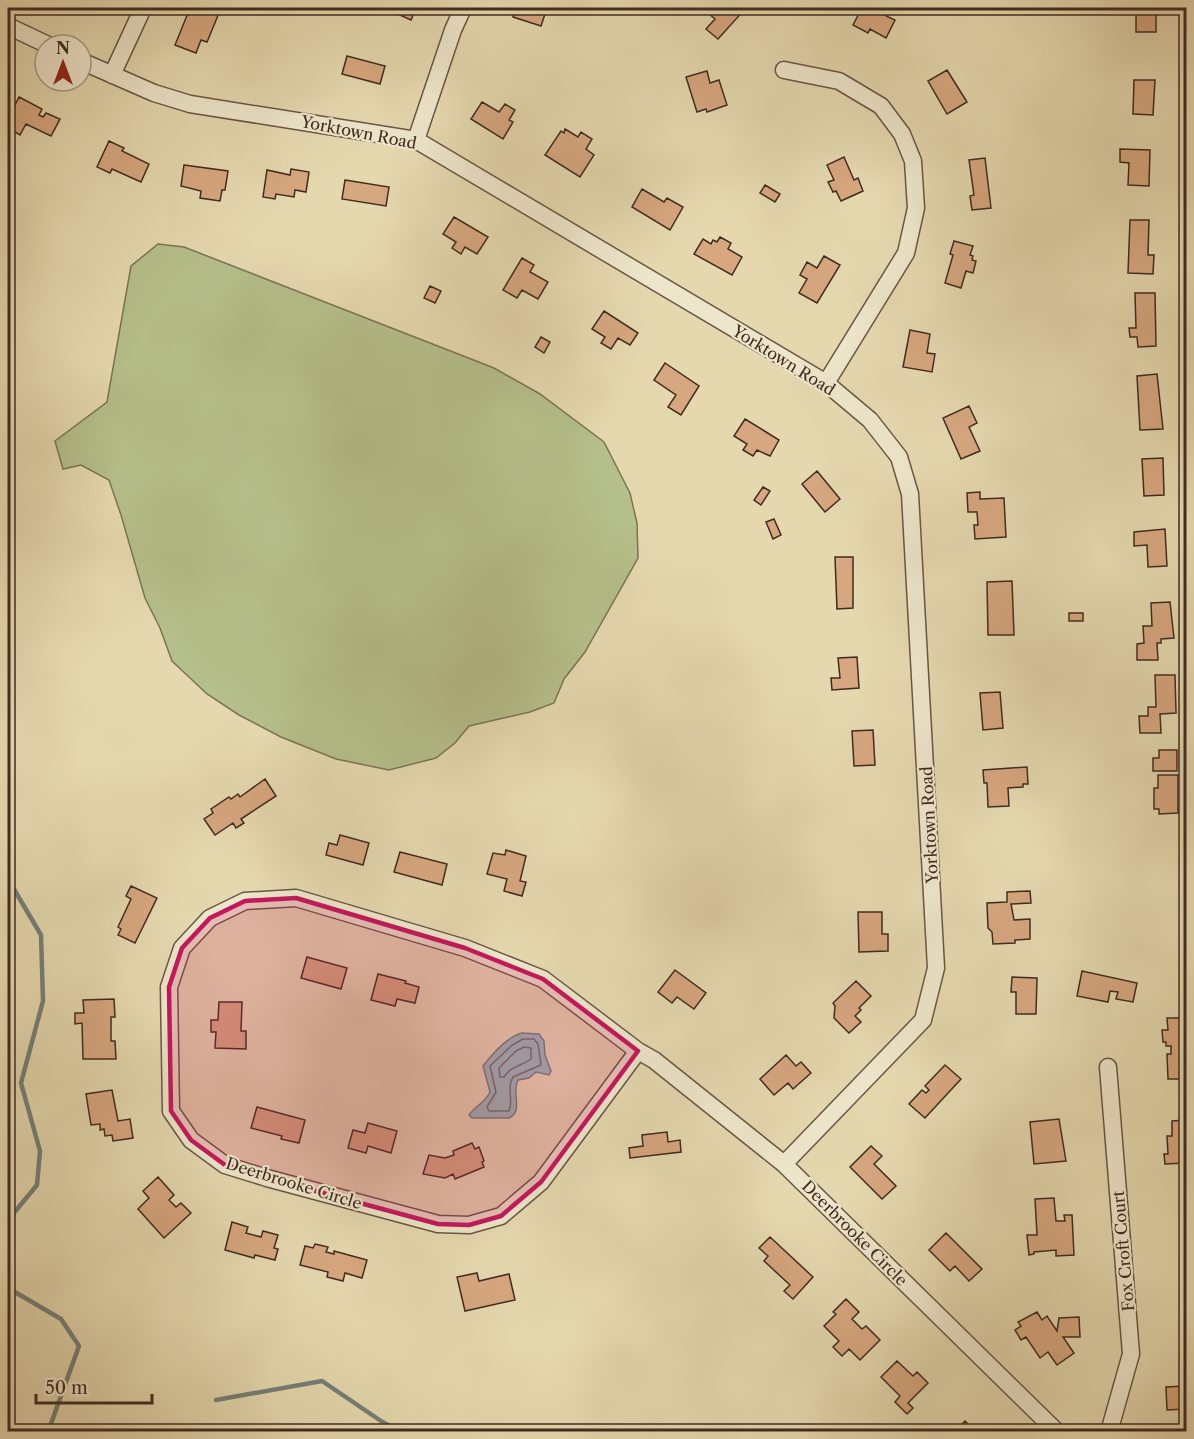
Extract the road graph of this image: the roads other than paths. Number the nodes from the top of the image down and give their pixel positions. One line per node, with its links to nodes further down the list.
1 (143, 8): 7 (street)
2 (463, 8): 8 (street)
3 (8, 26): 4 (street)
4 (33, 38)
5 (93, 66): 7 (street, Yorktown Road)
6 (784, 70): 9 (street)
7 (112, 75): 8 (street, Yorktown Road)
8 (416, 140): 9 (street, Yorktown Road)
9 (826, 383): 12 (street, Yorktown Road)
10 (638, 1051): 10 (street, Deerbrooke Circle); 12 (street, Deerbrooke Circle)
11 (1108, 1067): 14 (street, Fox Croft Court)
12 (784, 1164): 13 (street, Deerbrooke Circle)
13 (1057, 1431)
14 (1108, 1431)

